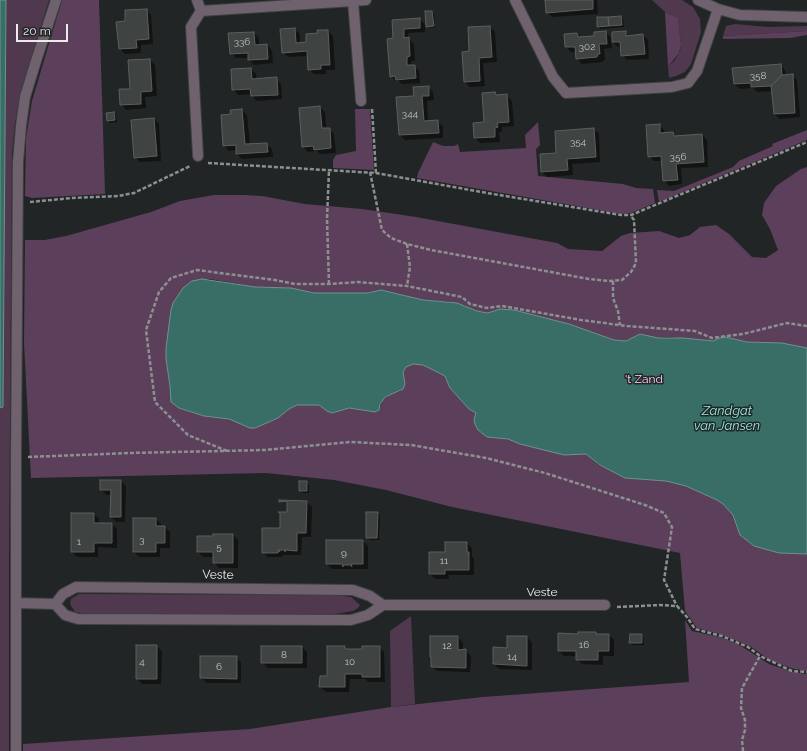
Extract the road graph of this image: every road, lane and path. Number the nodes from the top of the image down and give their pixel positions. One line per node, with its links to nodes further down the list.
1 (56, 0): 17 (street)
2 (197, 0): 8 (street)
3 (366, 0): 6 (street)
4 (515, 0): 7 (street)
5 (698, 0): 7 (street)
6 (353, 1): 8 (street); 10 (street)
7 (718, 9): 9 (street)
8 (201, 11): 12 (street)
9 (807, 17)
10 (361, 101): 16 (path)
11 (807, 142): 18 (path)
12 (202, 159): 14 (path)
13 (192, 165): 17 (path)
14 (329, 170): 15 (path); 21 (path)
15 (370, 172): 16 (path); 19 (path)
16 (376, 173): 18 (path)
17 (18, 203): 26 (street)
18 (631, 216): 20 (path)
19 (407, 244): 20 (path); 22 (path)
20 (613, 281): 23 (path)
21 (329, 284): 22 (path); 25 (path)
22 (407, 286): 23 (path)
23 (620, 325): 24 (path)
24 (807, 326)
25 (227, 451): 26 (path); 31 (path)
26 (16, 458): 27 (street)
27 (16, 603): 28 (street); 34 (street)
28 (56, 604): 29 (street); 29 (street, Veste)
29 (382, 605): 30 (street, Veste)
30 (605, 605): 31 (path)
31 (677, 606): 32 (path)
32 (760, 656): 33 (path); 35 (path)
33 (807, 672)
34 (16, 751)
35 (743, 751)

